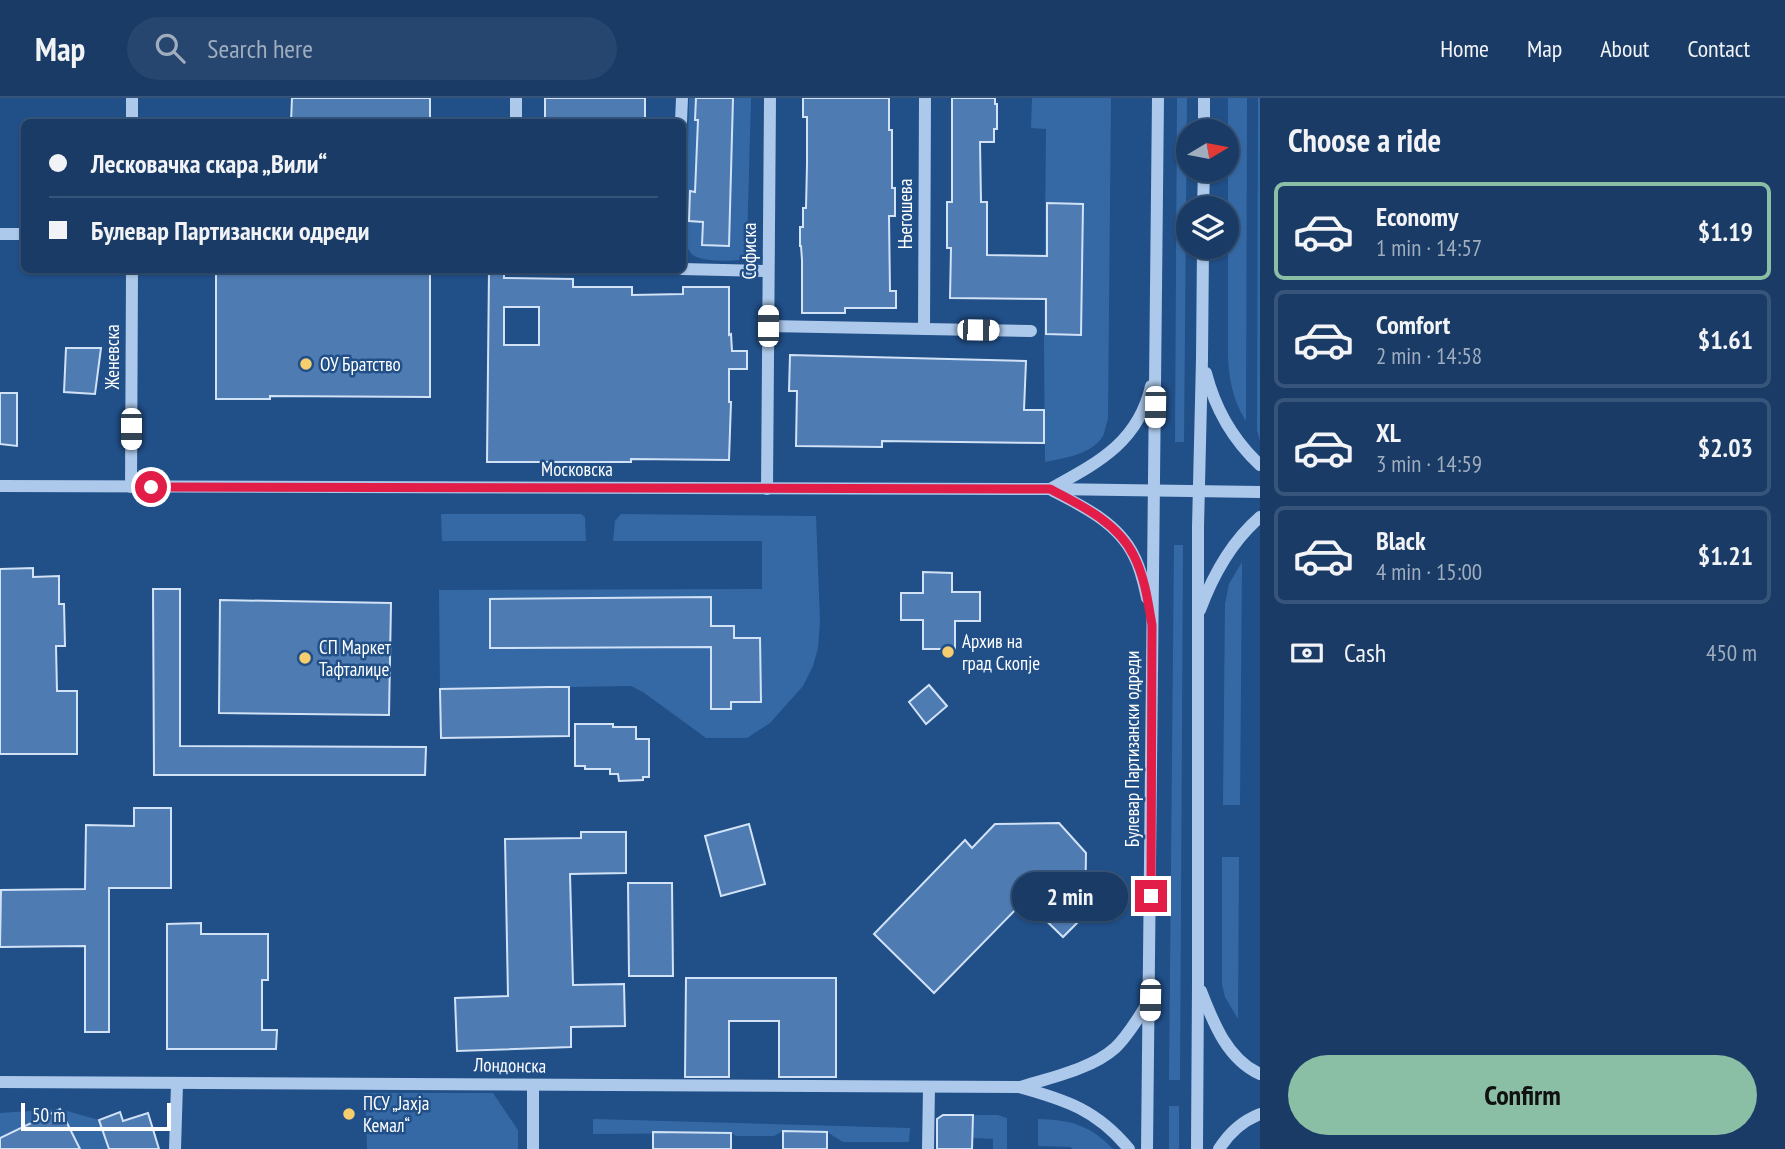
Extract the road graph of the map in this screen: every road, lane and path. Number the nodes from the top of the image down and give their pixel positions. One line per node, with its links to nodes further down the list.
1 (132, 98): 8 (street)
2 (516, 98): 9 (street)
3 (682, 98): 10 (street)
4 (770, 98): 16 (street, Софиска)
5 (925, 98): 19 (street, Његошева)
6 (1158, 98): 22 (street, Булевар Партизански одреди)
7 (1204, 98): 11 (street)
8 (132, 119)
9 (516, 119)
10 (681, 119)
11 (1204, 119)
12 (0, 234): 13 (street)
13 (21, 234)
14 (1203, 259): 21 (street)
15 (686, 269): 16 (street)
16 (768, 271): 18 (street, Софиска)
17 (132, 273): 25 (street, Женевска)
18 (768, 326): 19 (street); 26 (street, Софиска)
19 (925, 329): 20 (street)
20 (1031, 331)
21 (1202, 359): 23 (street); 29 (street)
22 (1156, 362): 27 (street); 28 (street, Булевар Партизански одреди)
23 (1260, 465)
24 (0, 486): 25 (street, Московска)
25 (131, 487): 26 (street, Московска)
26 (767, 489): 27 (street, Московска)
27 (1050, 489): 28 (street, Московска); 32 (street)
28 (1154, 491): 29 (street, Московска); 32 (street, Булевар Партизански одреди)
29 (1199, 491): 30 (street, Московска); 33 (street)
30 (1260, 492)
31 (1260, 517): 33 (street)
32 (1152, 625): 35 (street, Булевар Партизански одреди)
33 (1197, 625): 34 (street)
34 (1198, 984): 36 (street); 48 (street)
35 (1150, 1000): 41 (street, Лондонска); 47 (street, Булевар Партизански одреди)
36 (1260, 1074)
37 (0, 1082): 38 (street, Лондонска)
38 (177, 1084): 39 (street, Лондонска); 43 (street)
39 (533, 1085): 40 (street, Лондонска); 44 (street)
40 (929, 1087): 41 (street, Лондонска); 45 (street)
41 (1019, 1087): 46 (street, Лондонска)
42 (1260, 1114): 49 (street)
43 (176, 1149)
44 (533, 1149)
45 (928, 1149)
46 (1129, 1149)
47 (1147, 1149)
48 (1197, 1149)
49 (1219, 1149)

